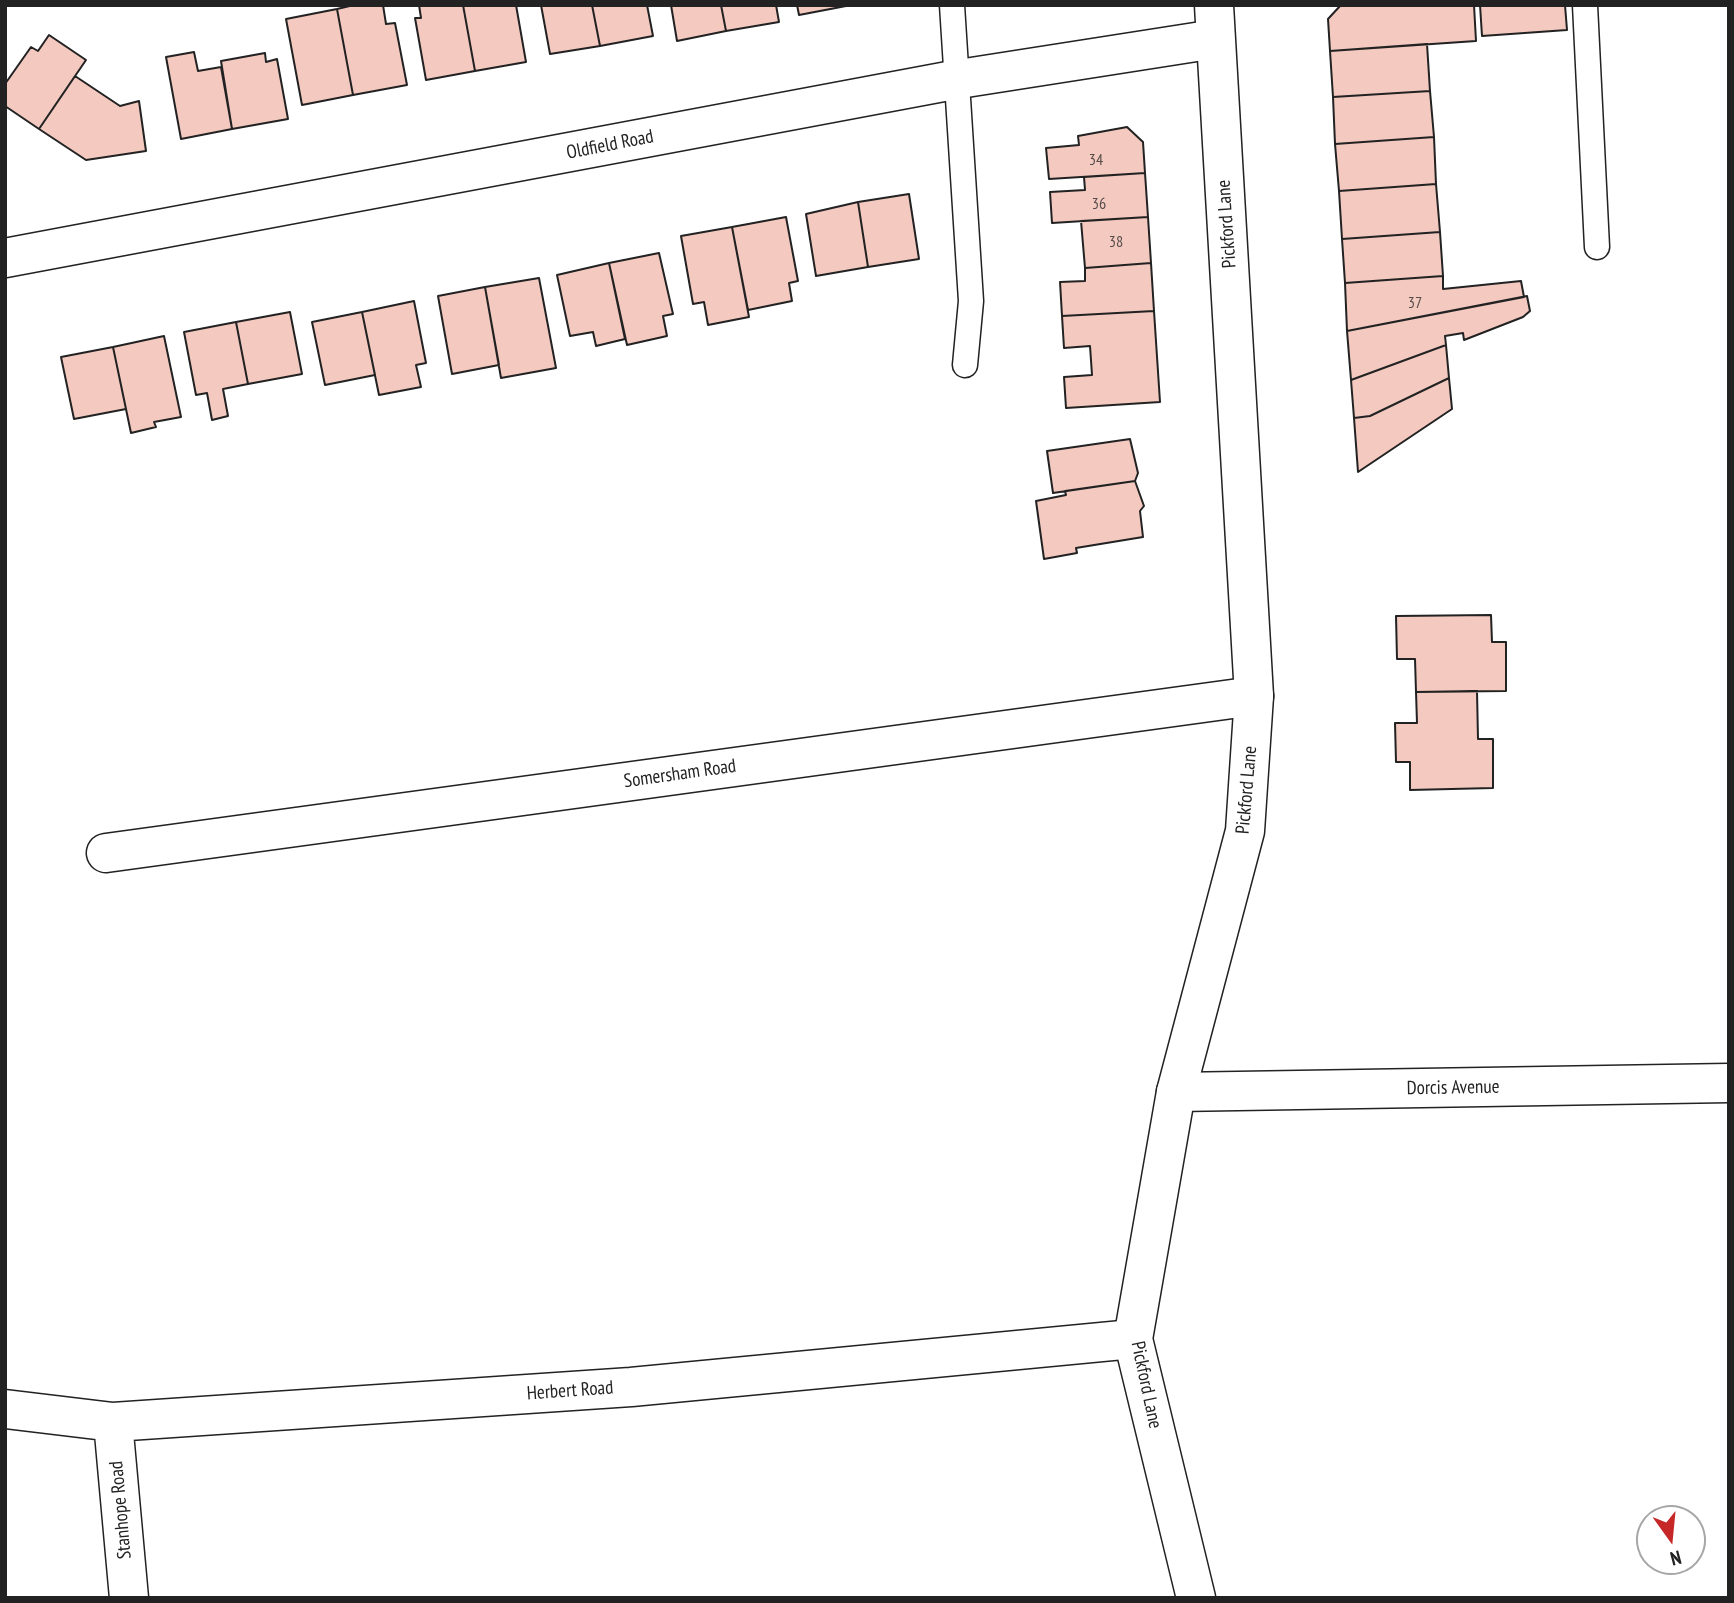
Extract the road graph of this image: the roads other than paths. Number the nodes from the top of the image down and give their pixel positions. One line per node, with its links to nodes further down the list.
1 (952, 5): 4 (lane)
2 (1585, 5): 5 (lane)
3 (1215, 22): 4 (street, Oldfield Road); 8 (street, Pickford Lane)
4 (959, 79): 6 (street, Oldfield Road); 7 (lane)
5 (1597, 247)
6 (5, 258)
7 (965, 365)
8 (1254, 696): 9 (street, Somersham Road); 11 (street, Pickford Lane)
9 (106, 853)
10 (1729, 1083): 11 (street, Dorcis Avenue)
11 (1176, 1092): 12 (street, Pickford Lane)
12 (1133, 1339): 14 (street, Herbert Road); 16 (street, Pickford Lane)
13 (5, 1409): 14 (street, Herbert Road)
14 (113, 1422): 15 (street, Stanhope Road)
15 (129, 1598)
16 (1196, 1598)

